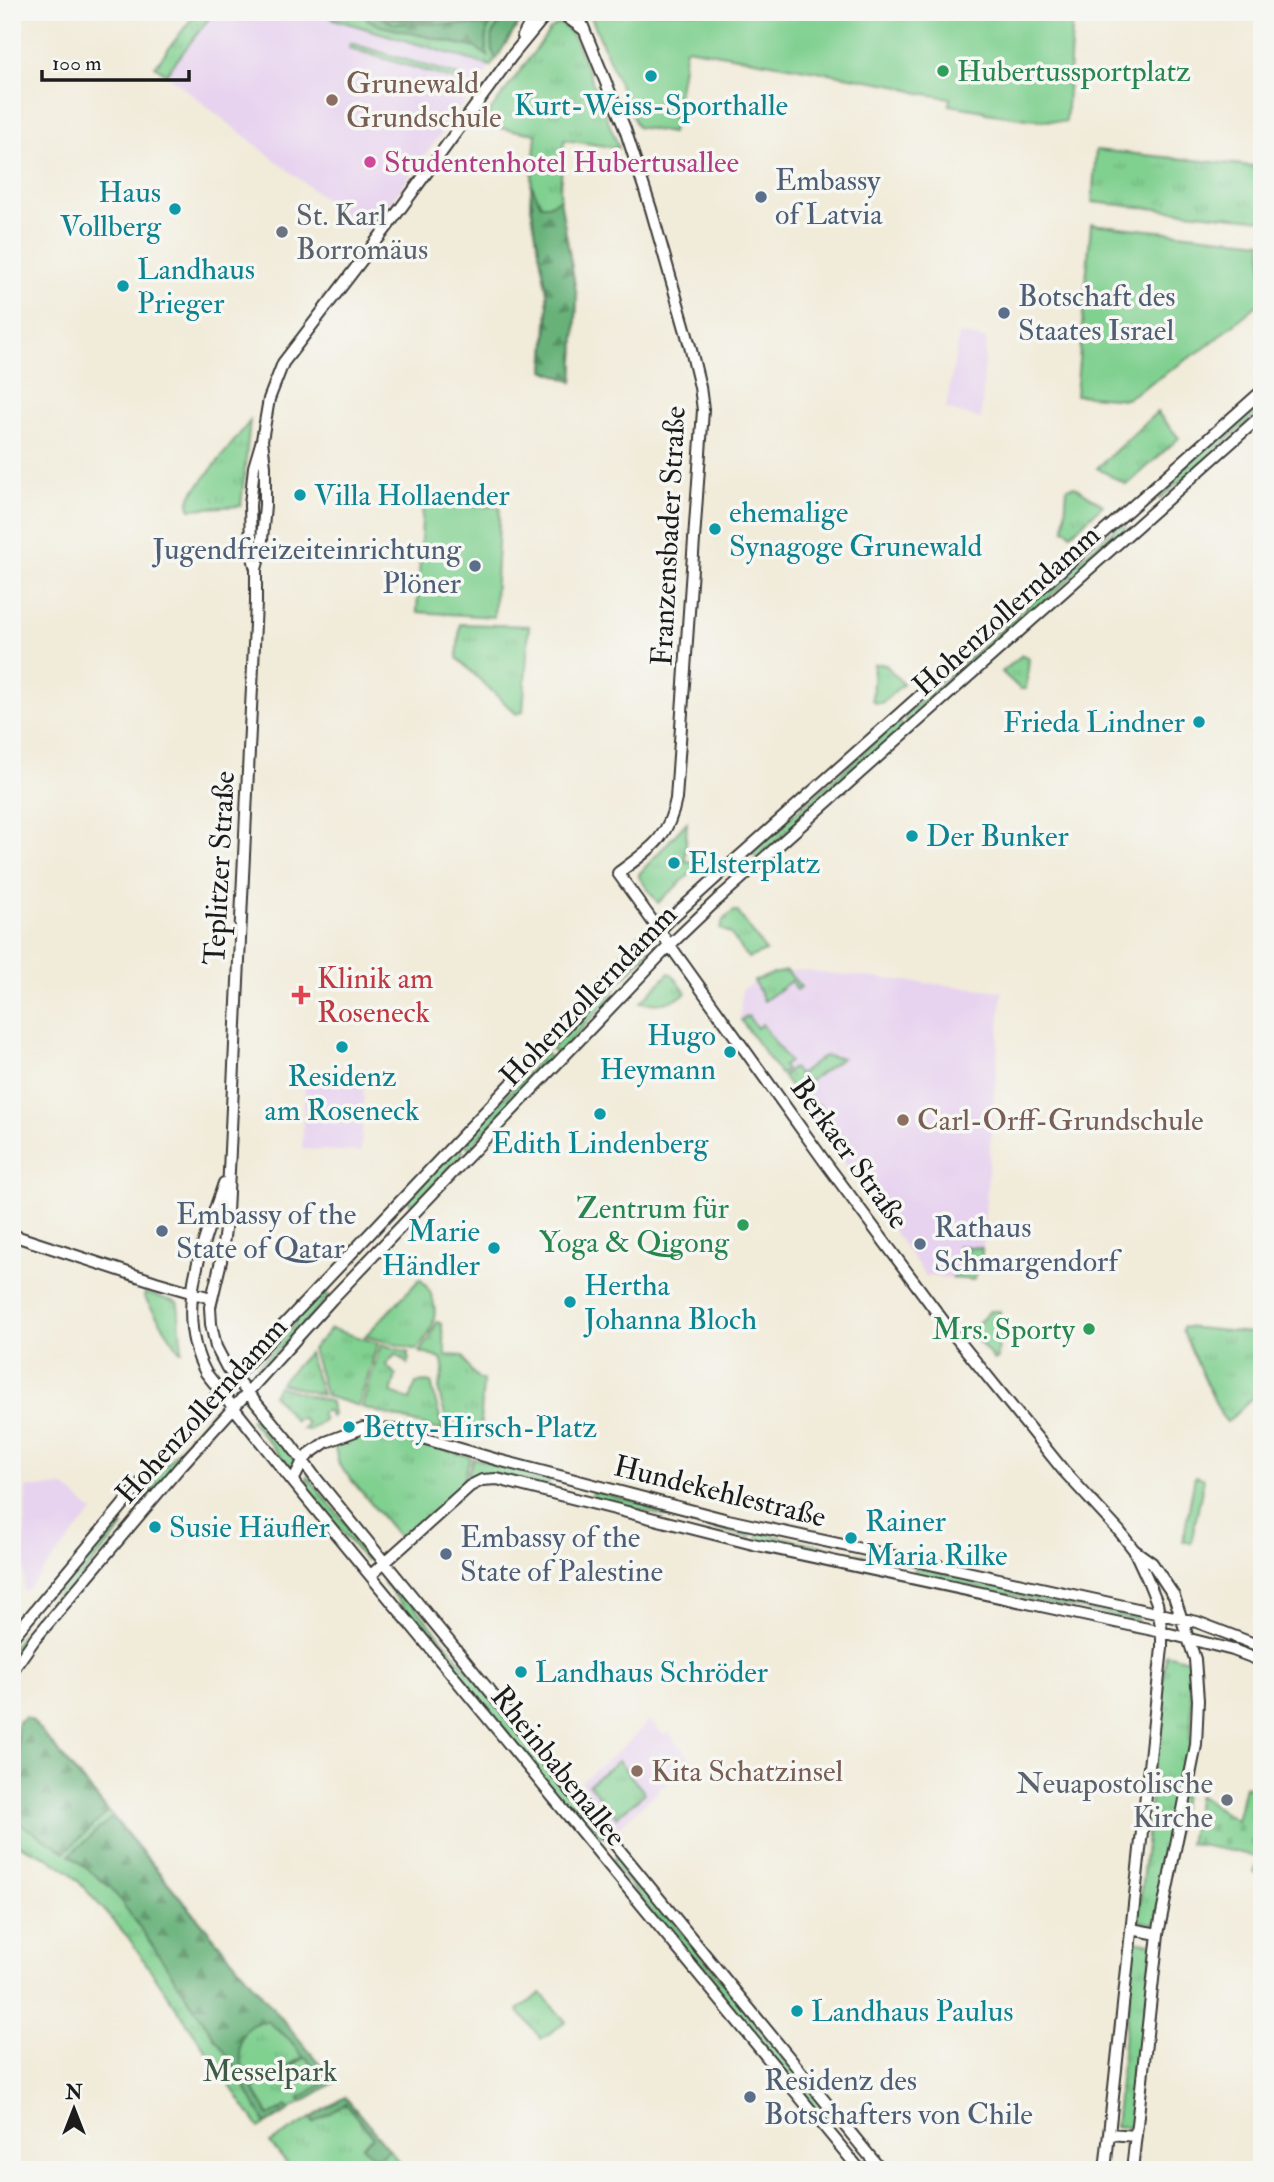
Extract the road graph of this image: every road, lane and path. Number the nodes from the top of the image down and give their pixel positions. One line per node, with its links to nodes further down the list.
1 (536, 12): 6 (main road)
2 (548, 12): 6 (main road)
3 (560, 12): 5 (main road)
4 (577, 12): 5 (main road, Franzensbader Straße)
5 (583, 29): 15 (main road, Franzensbader Straße)
6 (511, 57): 9 (main road)
7 (1262, 391): 16 (main road, Hohenzollerndamm)
8 (1262, 415): 17 (main road, Hohenzollerndamm)
9 (262, 440): 10 (main road, Teplitzer Straße); 11 (main road, Teplitzer Straße)
10 (250, 516): 11 (main road); 12 (main road, Teplitzer Straße)
11 (264, 518): 13 (main road, Teplitzer Straße)
12 (250, 530): 13 (main road); 14 (main road, Teplitzer Straße)
13 (262, 533): 14 (main road, Teplitzer Straße)
14 (256, 569): 18 (main road, Teplitzer Straße)
15 (618, 873): 16 (main road, Berkaer Straße)
16 (659, 930): 17 (main road, Berkaer Straße); 20 (main road, Hohenzollerndamm)
17 (670, 945): 22 (main road, Hohenzollerndamm); 32 (main road, Berkaer Straße)
18 (229, 1170): 21 (main road, Teplitzer Straße); 23 (main road, Teplitzer Straße)
19 (12, 1235): 21 (main road)
20 (325, 1281): 22 (main road); 24 (main road, Hohenzollerndamm)
21 (191, 1293): 23 (main road); 25 (main road, Teplitzer Straße)
22 (337, 1294): 26 (main road, Hohenzollerndamm)
23 (211, 1298): 24 (main road, Teplitzer Straße)
24 (235, 1377): 25 (main road, Hohenzollerndamm); 26 (main road, Teplitzer Straße)
25 (220, 1392): 27 (main road, Rheinbabenallee); 30 (main road, Hohenzollerndamm)
26 (248, 1392): 27 (main road, Hohenzollerndamm); 28 (main road, Rheinbabenallee)
27 (233, 1408): 29 (main road, Rheinbabenallee); 31 (main road, Hohenzollerndamm)
28 (303, 1461): 29 (main road, Hundekehlestraße); 33 (main road, Rheinbabenallee); 35 (main road, Hundekehlestraße)
29 (293, 1481): 34 (main road, Rheinbabenallee)
30 (123, 1505): 31 (main road); 38 (main road, Hohenzollerndamm)
31 (138, 1517): 42 (main road, Hohenzollerndamm)
32 (1134, 1550): 35 (main road, Berkaer Straße); 36 (main road, Berkaer Straße)
33 (384, 1563): 34 (main road, Hundekehlestraße); 37 (main road, Hundekehlestraße); 48 (main road, Rheinbabenallee)
34 (370, 1575): 47 (main road, Rheinbabenallee)
35 (1159, 1613): 36 (main road, Hundekehlestraße); 37 (main road, Berkaer Straße)
36 (1183, 1618): 39 (main road, Berkaer Straße); 40 (main road, Hundekehlestraße)
37 (1162, 1632): 39 (main road, Hundekehlestraße); 43 (main road, Berkaer Straße)
38 (12, 1638)
39 (1190, 1640): 41 (main road, Hundekehlestraße); 44 (main road, Berkaer Straße)
40 (1262, 1647)
41 (1262, 1661)
42 (12, 1671)
43 (1131, 1929): 44 (main road); 45 (main road, Berkaer Straße)
44 (1158, 1934): 46 (main road, Berkaer Straße)
45 (1109, 2134): 46 (main road); 49 (main road, Berkaer Straße)
46 (1136, 2136): 50 (main road, Berkaer Straße)
47 (860, 2170)
48 (881, 2170)
49 (1105, 2170)
50 (1132, 2170)

